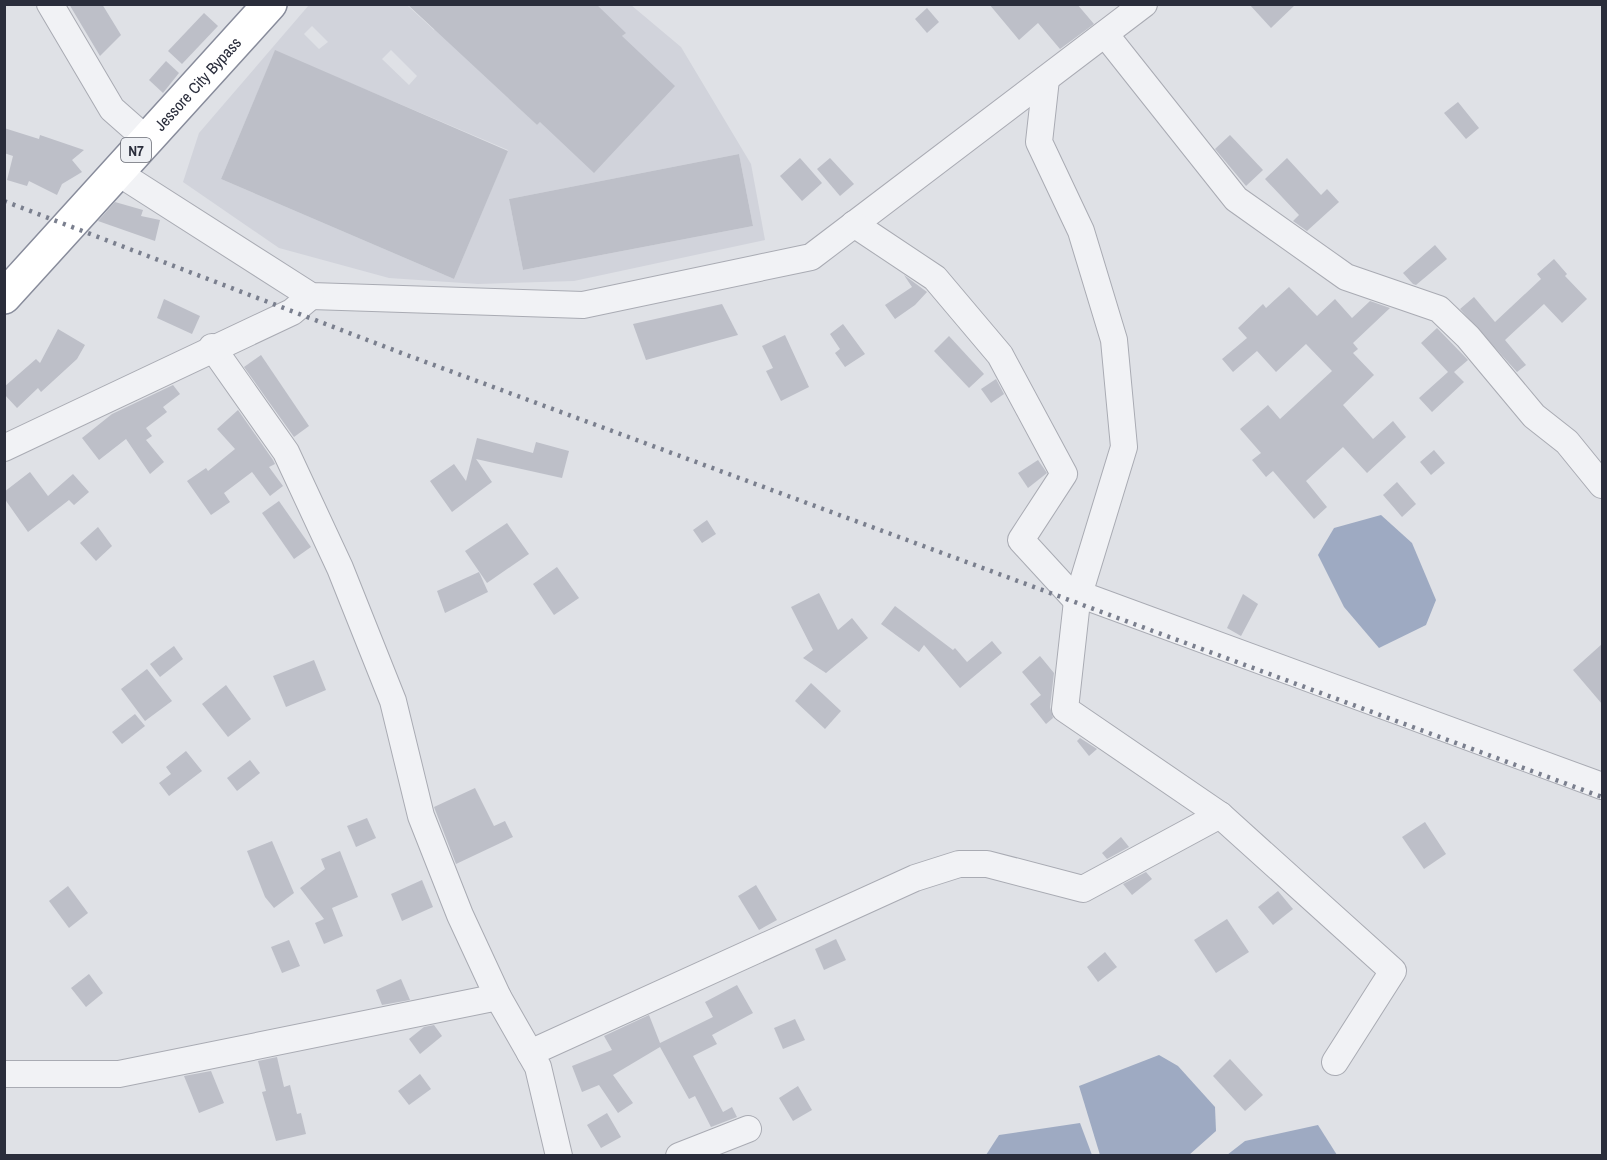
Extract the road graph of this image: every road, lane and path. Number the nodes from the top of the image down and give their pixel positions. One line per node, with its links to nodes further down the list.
1 (50, 4): 6 (street)
2 (270, 4): 6 (highway, Jessore City Bypass / N7)
3 (1144, 4): 4 (street)
4 (1105, 34): 5 (street); 13 (street)
5 (1046, 79): 8 (street); 14 (street)
6 (146, 139): 7 (highway, Jessore City Bypass / N7)
7 (117, 172): 9 (street); 10 (highway, Jessore City Bypass / N7)
8 (854, 224): 9 (street); 14 (street)
9 (311, 296): 11 (street)
10 (4, 297)
11 (212, 347): 12 (street); 17 (street)
12 (4, 448)
13 (1602, 485)
14 (1078, 598): 15 (street); 16 (street)
15 (1602, 786)
16 (1220, 815): 18 (street); 19 (street)
17 (498, 997): 18 (street); 20 (street)
18 (530, 1053): 22 (street)
19 (1335, 1062)
20 (4, 1074)
21 (748, 1129): 23 (street)
22 (559, 1155)
23 (679, 1155)

